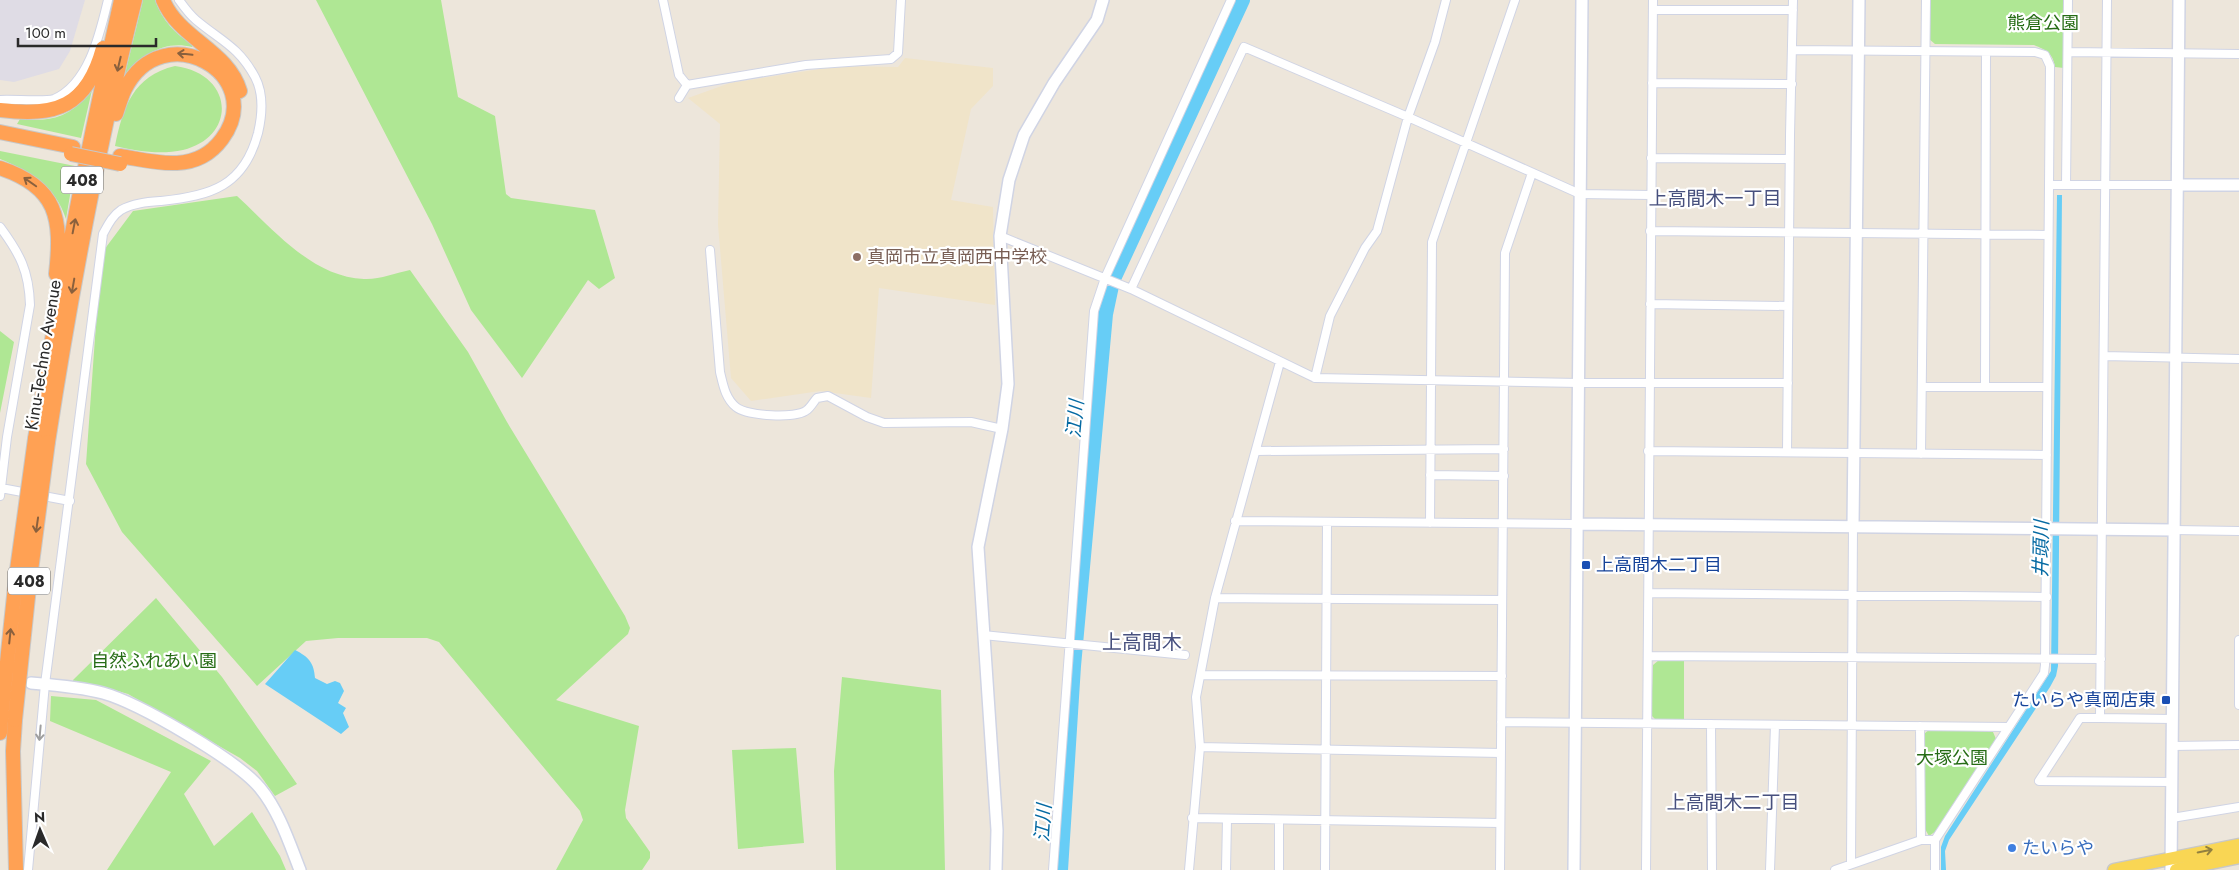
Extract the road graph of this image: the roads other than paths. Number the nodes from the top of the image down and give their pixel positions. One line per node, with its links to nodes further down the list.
1 (121, 0): 32 (street); 33 (highway); 36 (highway, Kinu-Techno Avenue / 408, one-way to 36); 67 (highway, Kinu-Techno Avenue / 408, one-way to 1)
2 (163, 0): 42 (highway)
3 (179, 0): 92 (street)
4 (663, 0): 30 (street)
5 (901, 0): 30 (street)
6 (1103, 0): 59 (street)
7 (1231, 0): 61 (street)
8 (1446, 0): 34 (street)
9 (1515, 0): 38 (street)
10 (1582, 0): 50 (street)
11 (1653, 0): 18 (street)
12 (1793, 0): 19 (street)
13 (1859, 0): 21 (street)
14 (1926, 0): 22 (street)
15 (2068, 0): 24 (street)
16 (2107, 0): 25 (street)
17 (2179, 0): 26 (street)
18 (1653, 10): 19 (street); 28 (street)
19 (1793, 10): 20 (street)
20 (1793, 50): 21 (street); 29 (street)
21 (1858, 51): 22 (street); 55 (street)
22 (1924, 51): 23 (street); 56 (street)
23 (1986, 52): 46 (street); 57 (street)
24 (2068, 52): 25 (street); 47 (street)
25 (2106, 53): 26 (street); 45 (street)
26 (2179, 53): 27 (street); 48 (street)
27 (2239, 54)
28 (1652, 83): 29 (street); 40 (street)
29 (1792, 84): 41 (street)
30 (687, 85): 31 (street)
31 (679, 98)
32 (0, 100)
33 (0, 110)
34 (1408, 117): 38 (street); 62 (street); 70 (street)
35 (0, 132): 39 (highway)
36 (103, 136): 42 (highway, one-way to 36); 80 (highway, Kinu-Techno Avenue / 408, one-way to 80)
37 (0, 140): 39 (highway)
38 (1466, 143): 44 (street); 71 (street)
39 (72, 151): 42 (highway, bridge)
40 (1651, 158): 41 (street); 51 (street)
41 (1789, 159): 54 (street)
42 (120, 160)
43 (0, 168): 67 (highway, one-way to 43)
44 (1532, 173): 50 (street); 72 (street)
45 (2105, 184): 47 (street); 48 (street); 65 (street)
46 (2049, 185): 47 (street); 58 (street)
47 (2066, 185)
48 (2178, 185): 49 (street); 66 (street)
49 (2239, 185)
50 (1580, 194): 51 (street); 73 (street)
51 (1651, 195): 53 (street)
52 (0, 227): 91 (street)
53 (1650, 231): 54 (street); 63 (street)
54 (1789, 232): 55 (street); 64 (street)
55 (1856, 232): 56 (street); 86 (street)
56 (1923, 233): 57 (street); 76 (street)
57 (1986, 233): 58 (street); 77 (street)
58 (2048, 234): 78 (street)
59 (1000, 236): 61 (street); 79 (street)
60 (710, 250): 79 (street)
61 (1105, 278): 62 (street); 112 (street)
62 (1131, 289): 69 (street)
63 (1650, 304): 64 (street); 74 (street)
64 (1788, 306): 75 (street)
65 (2104, 356): 66 (street); 101 (street)
66 (2176, 358): 68 (street); 102 (street)
67 (48, 359): 80 (highway, Kinu-Techno Avenue / 408)
68 (2239, 359)
69 (1280, 362): 70 (street); 83 (street)
70 (1315, 378): 71 (street)
71 (1431, 380): 72 (street); 81 (street)
72 (1504, 382): 73 (street); 82 (street)
73 (1579, 383): 74 (street); 97 (street)
74 (1649, 383): 75 (street); 84 (street)
75 (1788, 383): 85 (street)
76 (1922, 387): 77 (street); 87 (street)
77 (1985, 387): 78 (street)
78 (2047, 387): 88 (street)
79 (1002, 429): 110 (street)
80 (41, 440): 127 (highway, Kinu-Techno Avenue / 408, bridge)
81 (1430, 450): 82 (street); 83 (street); 89 (street)
82 (1504, 450): 90 (street)
83 (1256, 451): 93 (street)
84 (1648, 451): 85 (street); 98 (street)
85 (1787, 452): 86 (street)
86 (1854, 453): 87 (street); 99 (street)
87 (1921, 454): 88 (street)
88 (2047, 456): 100 (street)
89 (1430, 476): 90 (street); 95 (street)
90 (1504, 476): 96 (street)
91 (1, 492): 92 (street)
92 (70, 501): 123 (street)
93 (1235, 521): 94 (street); 107 (street)
94 (1327, 522): 95 (street); 108 (street)
95 (1430, 523): 96 (street)
96 (1503, 524): 97 (street); 109 (street)
97 (1577, 524): 98 (street); 129 (street)
98 (1648, 524): 99 (street); 104 (street)
99 (1853, 526): 100 (street); 105 (street)
100 (2046, 528): 101 (street); 106 (street)
101 (2102, 529): 102 (street); 117 (street)
102 (2174, 530): 103 (street); 126 (street)
103 (2239, 531)
104 (1649, 593): 105 (street); 114 (street)
105 (1852, 594): 106 (street); 115 (street)
106 (2047, 597): 116 (street)
107 (1215, 598): 108 (street); 119 (street)
108 (1326, 599): 109 (street); 120 (street)
109 (1502, 600): 121 (street)
110 (983, 635): 112 (street); 159 (street)
111 (2239, 640): 118 (street)
112 (1071, 643): 113 (street); 160 (street)
113 (1185, 655)
114 (1648, 656): 115 (street); 130 (street)
115 (1852, 657): 116 (street); 133 (street)
116 (2046, 658): 117 (street); 135 (street)
117 (2101, 659): 125 (street)
118 (2239, 664): 124 (street)
119 (1201, 675): 120 (street); 139 (street)
120 (1326, 676): 121 (street); 140 (street)
121 (1502, 676): 128 (street)
122 (32, 683): 123 (street)
123 (45, 684): 157 (street, one-way to 157); 158 (street)
124 (2239, 705)
125 (2100, 718): 126 (street); 142 (street)
126 (2172, 719): 138 (street)
127 (8, 720): 136 (highway, 408); 156 (highway, 408)
128 (1501, 722): 129 (street); 141 (street)
129 (1575, 723): 130 (street); 166 (street)
130 (1647, 724): 131 (street); 167 (street)
131 (1711, 724): 132 (street); 168 (street)
132 (1775, 725): 133 (street); 169 (street)
133 (1852, 725): 134 (street); 154 (street)
134 (1920, 726): 135 (street); 150 (street)
135 (2008, 726): 151 (street)
136 (0, 734)
137 (2239, 745): 138 (street)
138 (2172, 746): 142 (street)
139 (1200, 747): 140 (street); 144 (street)
140 (1325, 750): 141 (street); 148 (street)
141 (1501, 753): 149 (street)
142 (2172, 782): 145 (street)
143 (2239, 807): 145 (street)
144 (1192, 818): 146 (street); 161 (street)
145 (2172, 818): 155 (street)
146 (1227, 819): 147 (street); 162 (street)
147 (1279, 820): 148 (street); 163 (street)
148 (1325, 820): 149 (street); 164 (street)
149 (1500, 823): 165 (street)
150 (1921, 840): 151 (street); 154 (street)
151 (1935, 840): 171 (street)
152 (2239, 845): 155 (main road, one-way to 152)
153 (2239, 857): 155 (main road)
154 (1851, 864): 170 (street)
155 (2173, 866): 172 (main road)
156 (16, 870)
157 (28, 870)
158 (300, 870)
159 (996, 870)
160 (1053, 870)
161 (1189, 870)
162 (1226, 870)
163 (1279, 870)
164 (1325, 870)
165 (1500, 870)
166 (1574, 870)
167 (1646, 870)
168 (1712, 870)
169 (1770, 870)
170 (1835, 870)
171 (1936, 870)
172 (2114, 870)

